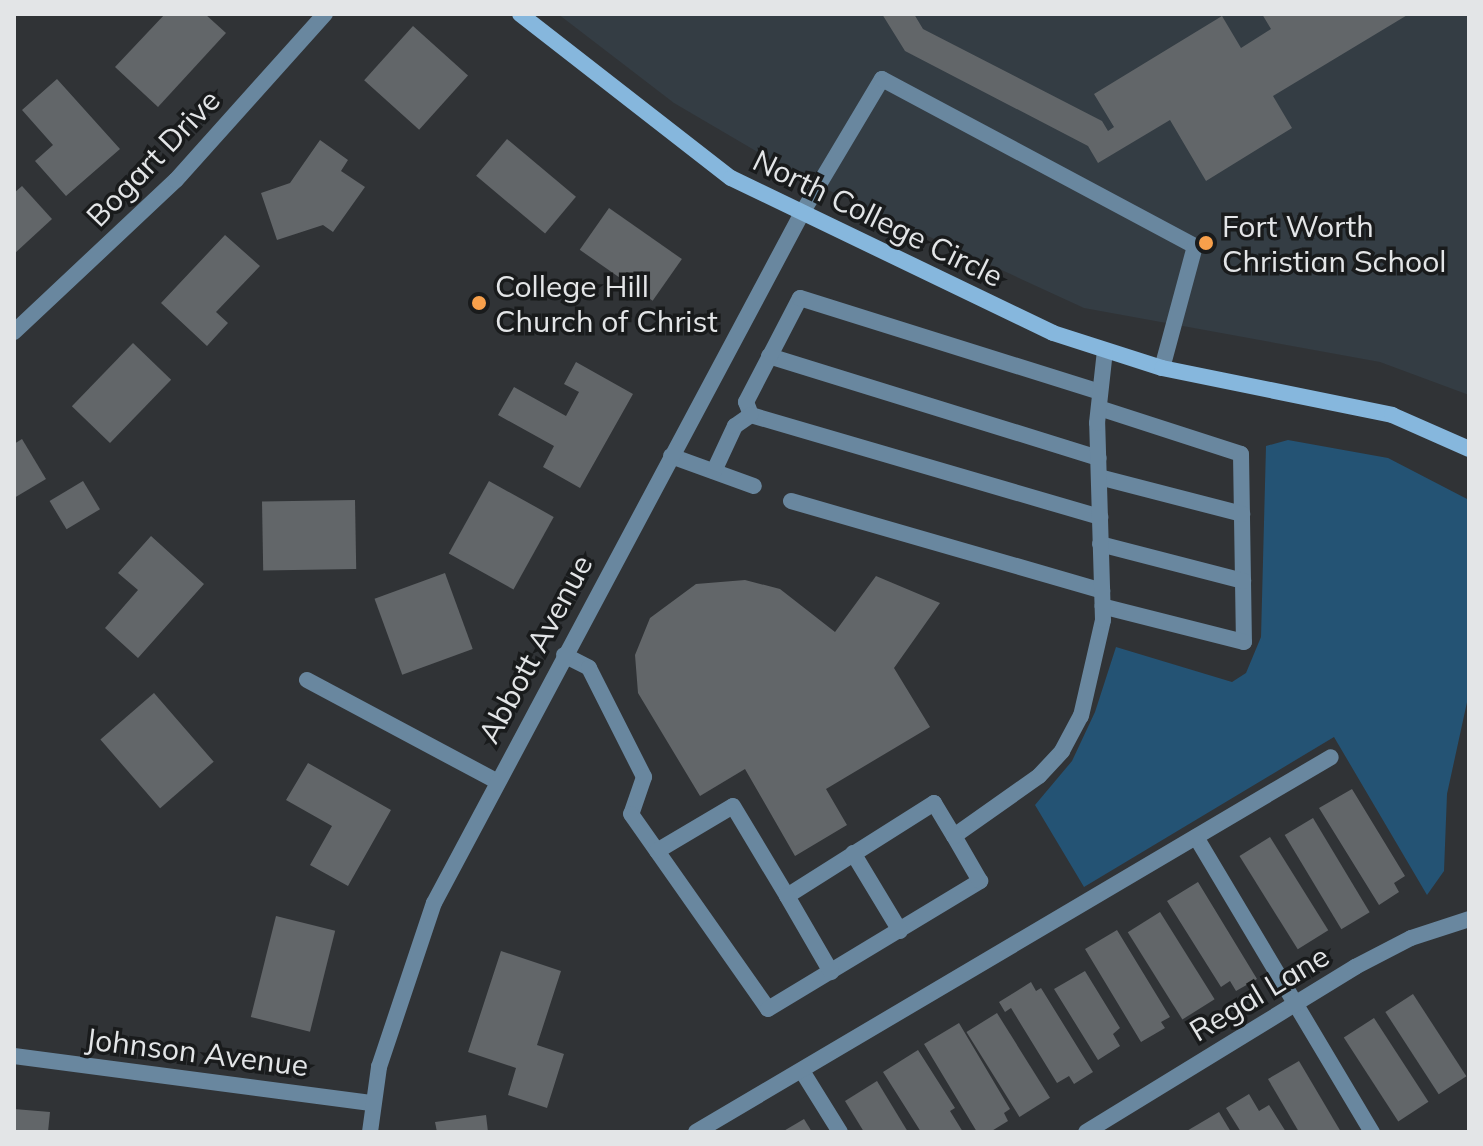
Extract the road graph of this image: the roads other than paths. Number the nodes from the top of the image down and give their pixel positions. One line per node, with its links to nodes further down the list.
1 (325, 14): 4 (street, Bogart Drive)
2 (520, 14): 3 (street, North College Circle)
3 (802, 213): 5 (street, North College Circle); 7 (street, Abbott Avenue); 11 (street, Abbott Avenue)
4 (14, 332)
5 (1105, 350): 7 (street, North College Circle); 8 (street)
6 (769, 356): 8 (street); 9 (street); 12 (street)
7 (1162, 368): 10 (street, North College Circle)
8 (1100, 400): 12 (street); 17 (street)
9 (751, 415): 13 (street); 18 (street)
10 (1469, 449)
11 (671, 456): 13 (street); 22 (street, Abbott Avenue)
12 (1099, 458): 14 (street)
13 (714, 471): 15 (street)
14 (1099, 477): 17 (street); 18 (street)
15 (754, 486)
16 (791, 501): 21 (street)
17 (1242, 514): 20 (street)
18 (1100, 517): 19 (street)
19 (1100, 544): 20 (street); 21 (street)
20 (1243, 581): 21 (street)
21 (1102, 599): 26 (street)
22 (564, 655): 25 (street, Abbott Avenue); 28 (street)
23 (307, 680): 25 (street)
24 (1331, 757): 27 (street)
25 (496, 781): 37 (street, Abbott Avenue)
26 (954, 836): 29 (street); 32 (street)
27 (1196, 837): 34 (street); 36 (street)
28 (657, 851): 30 (street); 33 (street)
29 (853, 853): 30 (street); 32 (street)
30 (787, 896): 33 (street)
31 (1469, 919): 34 (street, Regal Lane)
32 (900, 931): 33 (street)
33 (831, 972)
34 (1295, 1004): 41 (street, Regal Lane); 42 (street)
35 (14, 1056): 37 (street, Johnson Avenue)
36 (802, 1071): 39 (street); 40 (street)
37 (373, 1103): 38 (street, Abbott Avenue)
38 (370, 1132)
39 (696, 1132)
40 (840, 1132)
41 (1086, 1132)
42 (1372, 1132)

